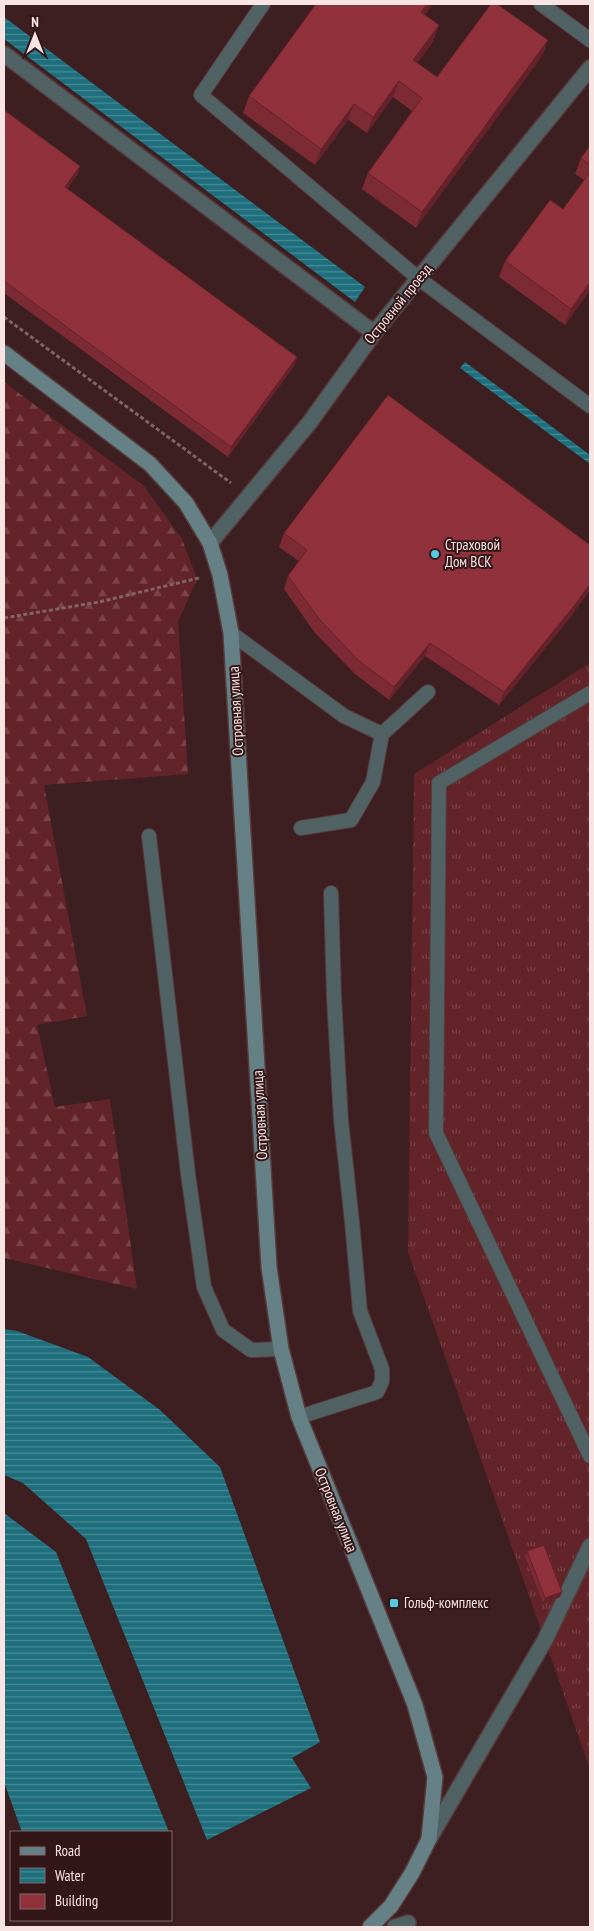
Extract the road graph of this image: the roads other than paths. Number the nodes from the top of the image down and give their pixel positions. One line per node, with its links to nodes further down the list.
1 (263, 4): 6 (lane)
2 (540, 4): 3 (lane)
3 (590, 40)
4 (4, 54): 7 (street)
5 (590, 68): 6 (street, Островной проезд)
6 (418, 278): 7 (street, Островной проезд); 9 (lane)
7 (374, 333): 10 (street, Островной проезд)
8 (4, 353): 10 (street, Островная улица)
9 (590, 406)
10 (210, 543): 11 (street, Островная улица)
11 (231, 632): 14 (lane); 18 (street, Островная улица)
12 (428, 692): 14 (lane)
13 (590, 693): 20 (lane)
14 (382, 734): 15 (lane)
15 (301, 828)
16 (149, 836): 18 (lane)
17 (331, 893): 19 (lane)
18 (282, 1349): 19 (street, Островная улица)
19 (299, 1417): 22 (street, Островная улица)
20 (590, 1456)
21 (590, 1546): 22 (street)
22 (430, 1839): 23 (street, Островная улица)
23 (370, 1927)

